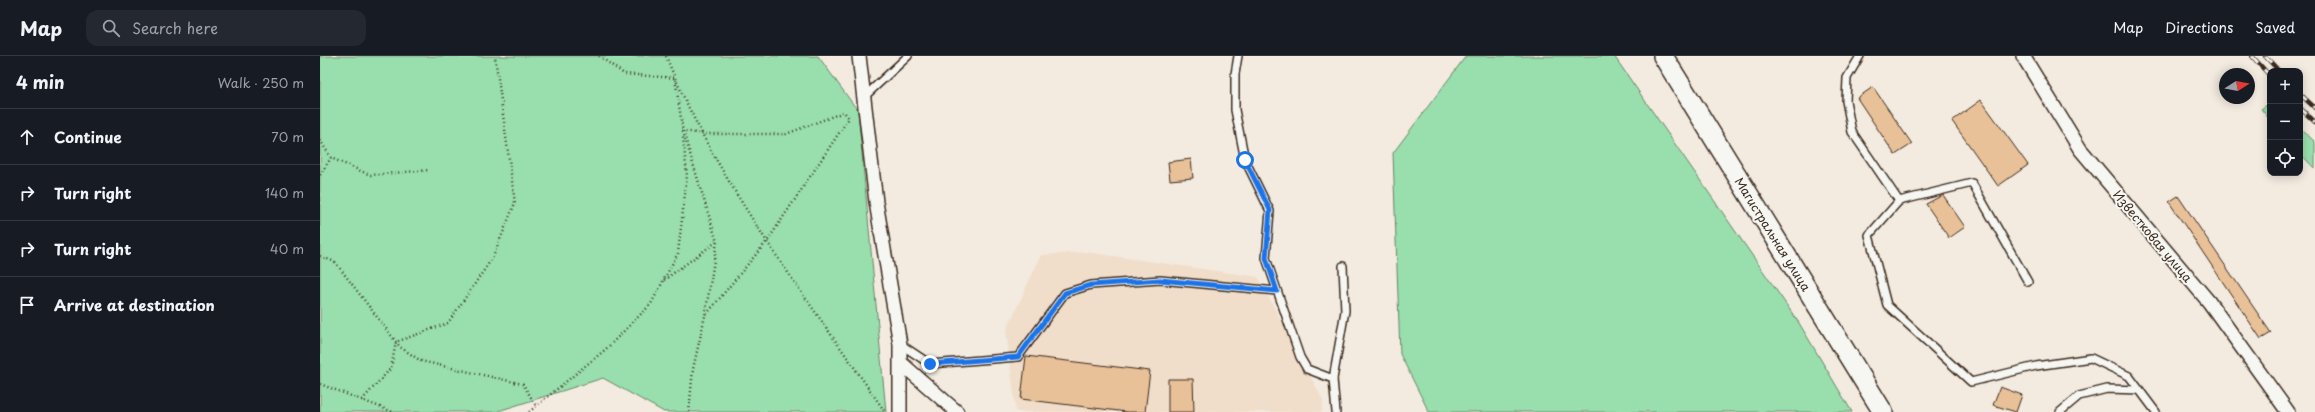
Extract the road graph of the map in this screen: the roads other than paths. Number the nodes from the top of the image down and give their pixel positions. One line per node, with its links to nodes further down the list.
1 (859, 56): 7 (street)
2 (908, 56): 7 (lane)
3 (1238, 56): 11 (lane)
4 (1663, 56): 19 (street, Магистральная улица)
5 (1860, 56): 8 (lane)
6 (2023, 56): 22 (street, Известковая улица)
7 (864, 97): 12 (street)
8 (1899, 201): 10 (lane); 15 (lane)
9 (1343, 266): 14 (lane)
10 (2028, 282)
11 (1277, 291): 12 (lane); 14 (lane)
12 (900, 344): 13 (street)
13 (901, 363): 16 (street); 17 (street)
14 (1333, 380): 18 (lane)
15 (2140, 390): 20 (lane); 21 (lane)
16 (900, 412)
17 (958, 412)
18 (1336, 412)
19 (1883, 412)
20 (2060, 412)
21 (2156, 412)
22 (2288, 412)

